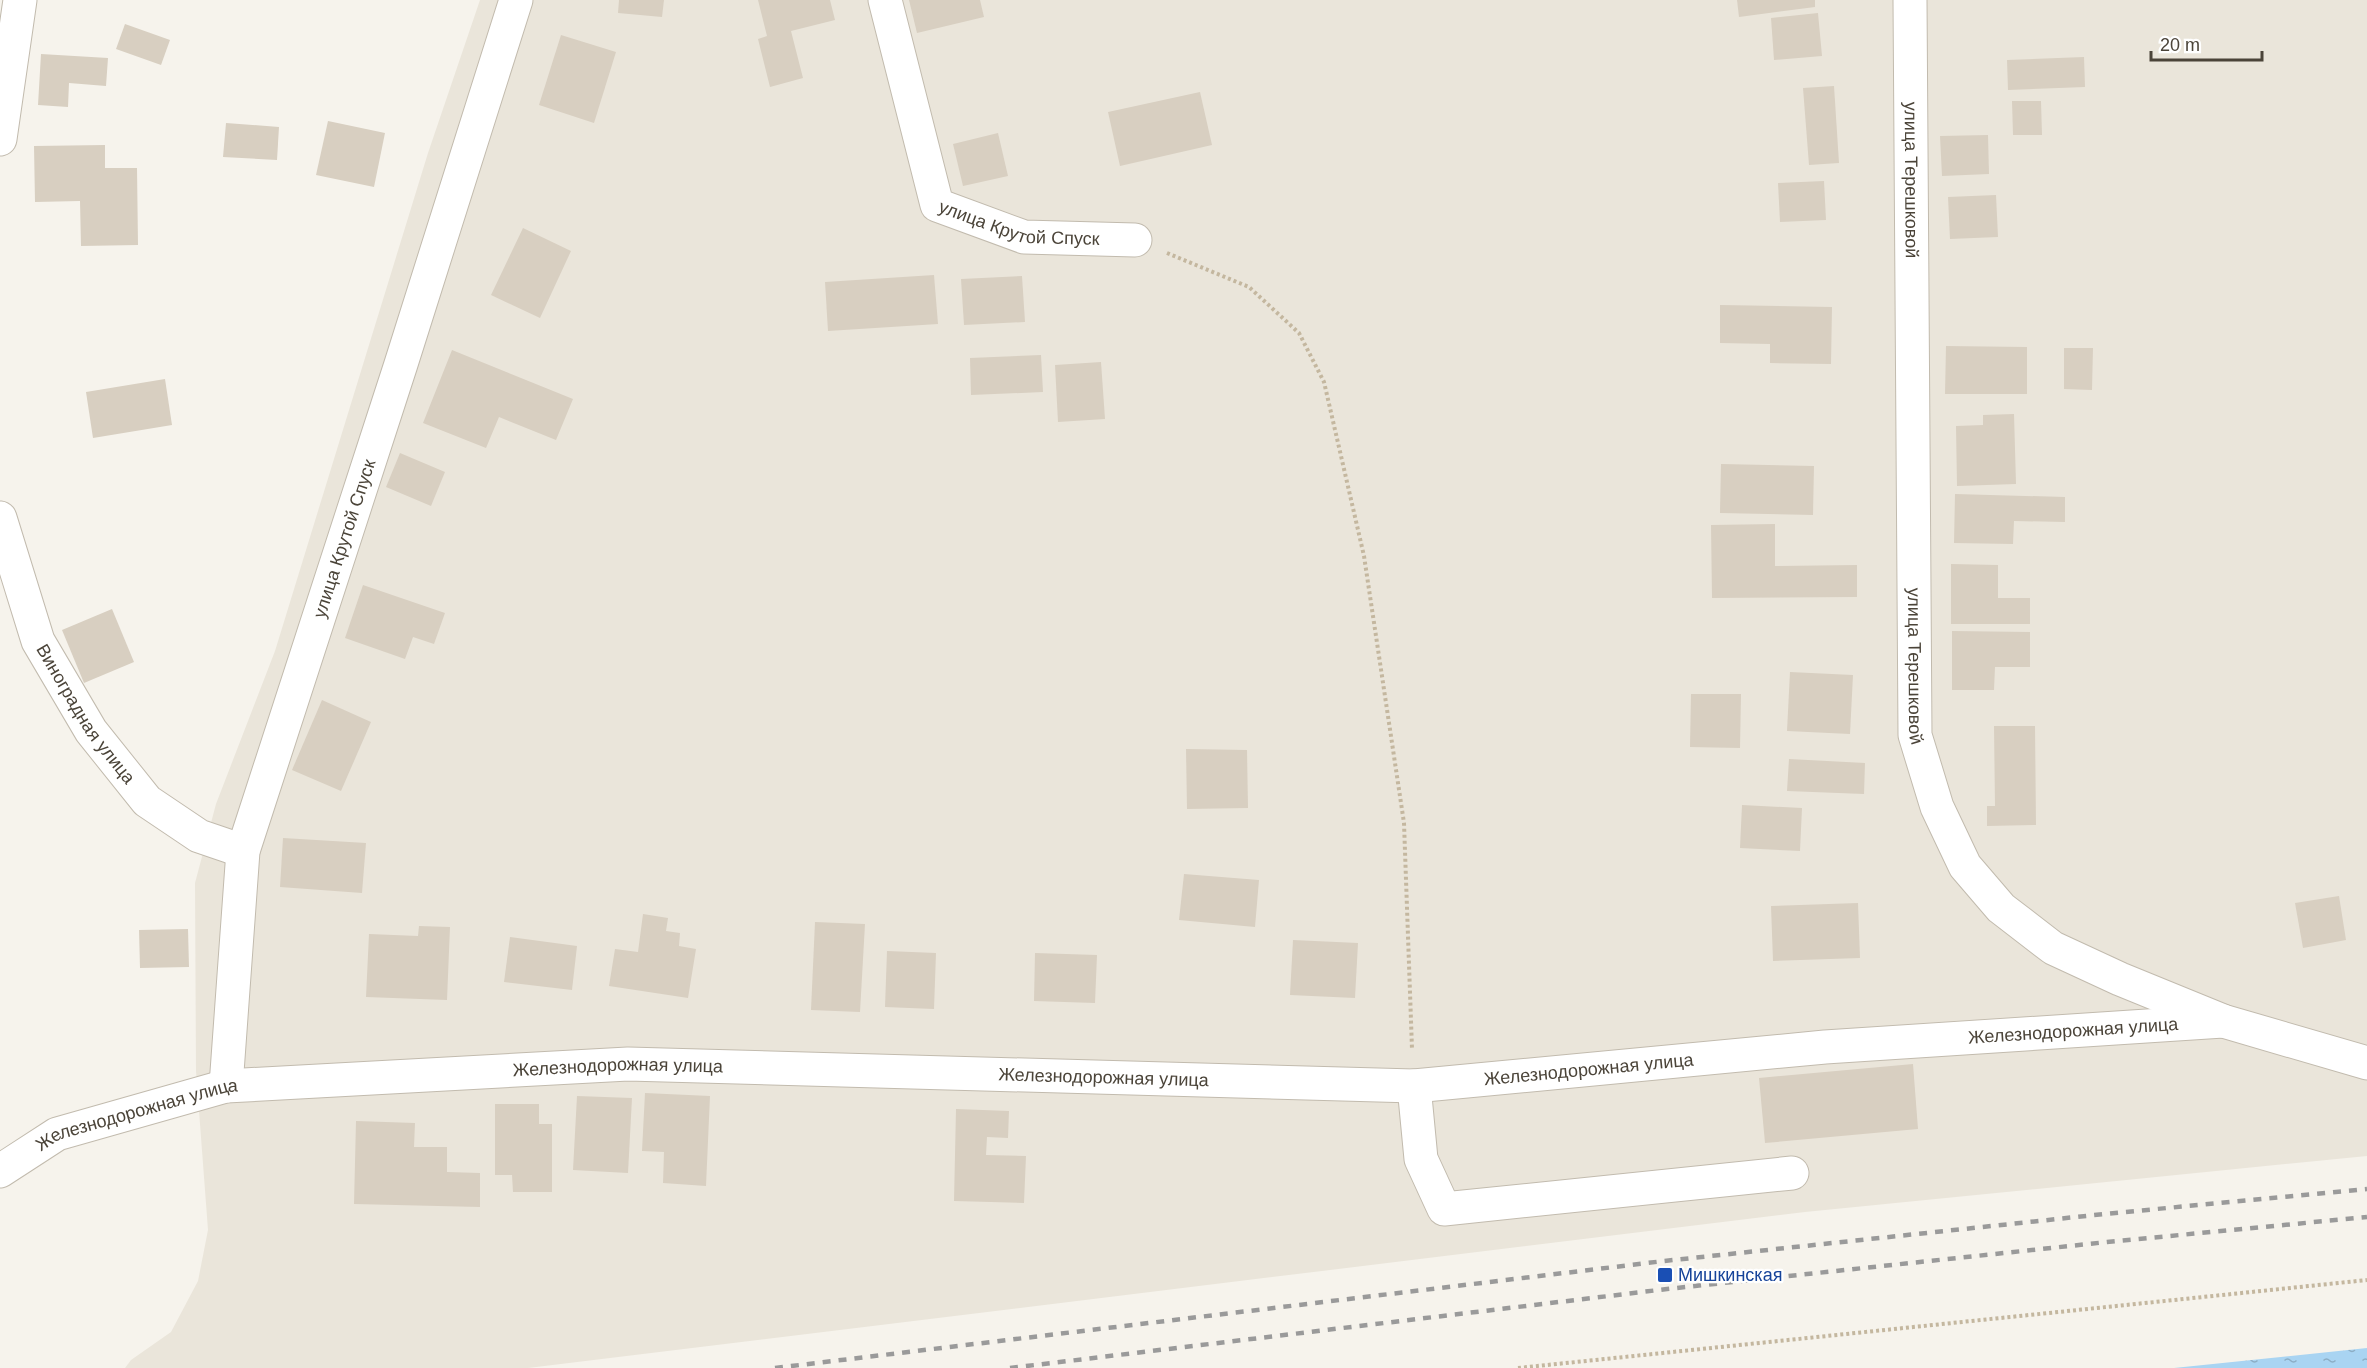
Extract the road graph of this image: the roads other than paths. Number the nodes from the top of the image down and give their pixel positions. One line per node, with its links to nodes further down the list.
1 (20, 0): 5 (street)
2 (516, 0): 8 (street, улица Крутой Спуск)
3 (885, 0): 6 (street, улица Крутой Спуск)
4 (1910, 0): 9 (street, улица Терешковой)
5 (0, 139)
6 (1135, 240)
7 (0, 518): 8 (street, Виноградная улица)
8 (243, 851): 11 (street, улица Крутой Спуск)
9 (2223, 1021): 10 (street, улица Терешковой); 12 (street, Железнодорожная улица)
10 (2367, 1063)
11 (226, 1086): 12 (street, Железнодорожная улица); 13 (street, Железнодорожная улица)
12 (1414, 1086): 14 (street)
13 (0, 1171)
14 (1792, 1173)

